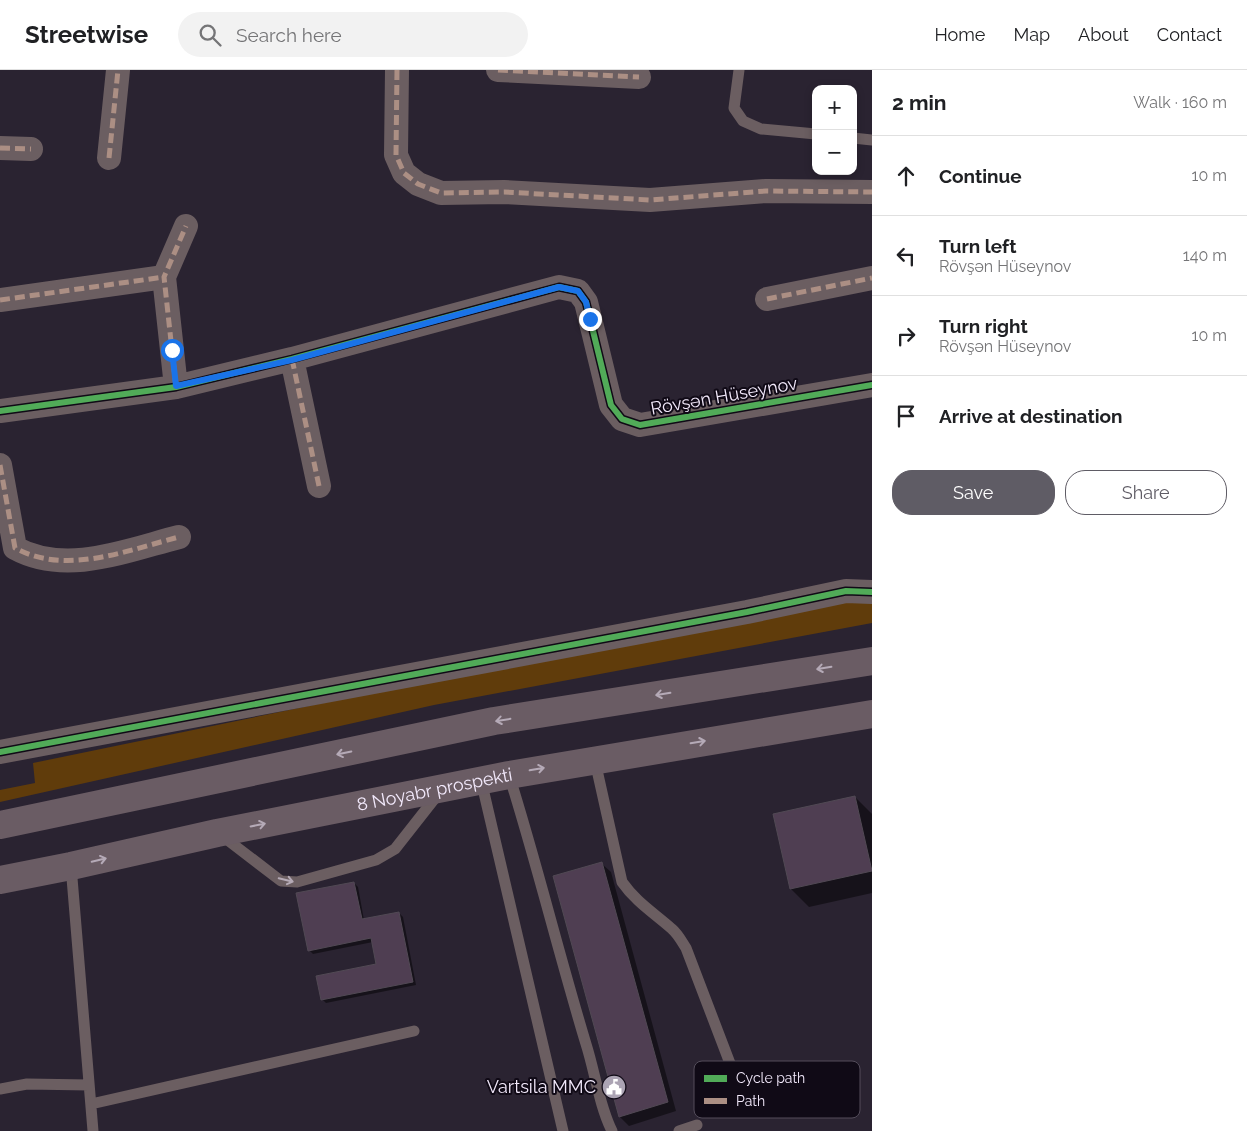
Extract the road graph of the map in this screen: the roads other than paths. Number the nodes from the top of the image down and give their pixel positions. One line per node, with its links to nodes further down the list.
1 (118, 70): 11 (street)
2 (397, 70): 12 (street)
3 (498, 70): 5 (street)
4 (739, 70): 6 (lane)
5 (639, 77)
6 (812, 134)
7 (857, 138): 8 (lane)
8 (872, 140)
9 (0, 148): 10 (street)
10 (31, 149)
11 (109, 158)
12 (872, 192)
13 (186, 226): 14 (street)
14 (164, 277): 17 (street); 20 (street)
15 (872, 278): 16 (street)
16 (766, 299)
17 (0, 300)
18 (292, 360): 19 (street, Rövşən Hüseynov); 20 (street, Rövşən Hüseynov); 23 (street)
19 (872, 385)
20 (176, 386): 21 (street, Rövşən Hüseynov)
21 (0, 411)
22 (0, 465): 24 (street)
23 (319, 486)
24 (179, 537)
25 (872, 592): 28 (street)
26 (872, 661): 33 (highway, one-way to 33)
27 (872, 714): 29 (highway, 8 Noyabr prospekti, one-way to 27)
28 (0, 752)
29 (595, 759): 30 (highway, 8 Noyabr prospekti, one-way to 29); 38 (lane)
30 (508, 775): 31 (highway, 8 Noyabr prospekti); 45 (lane)
31 (481, 780): 32 (highway, 8 Noyabr prospekti); 44 (lane)
32 (443, 787): 34 (highway, 8 Noyabr prospekti, one-way to 32); 34 (lane, one-way to 32)
33 (0, 825)
34 (217, 833): 35 (highway, 8 Noyabr prospekti, one-way to 34)
35 (71, 866): 36 (highway, 8 Noyabr prospekti); 39 (lane)
36 (0, 880)
37 (414, 1031): 41 (lane)
38 (729, 1061)
39 (89, 1085): 40 (lane); 41 (lane)
40 (0, 1089)
41 (91, 1104): 43 (lane)
42 (697, 1125): 46 (lane)
43 (93, 1131)
44 (563, 1131)
45 (612, 1131)
46 (678, 1131)

